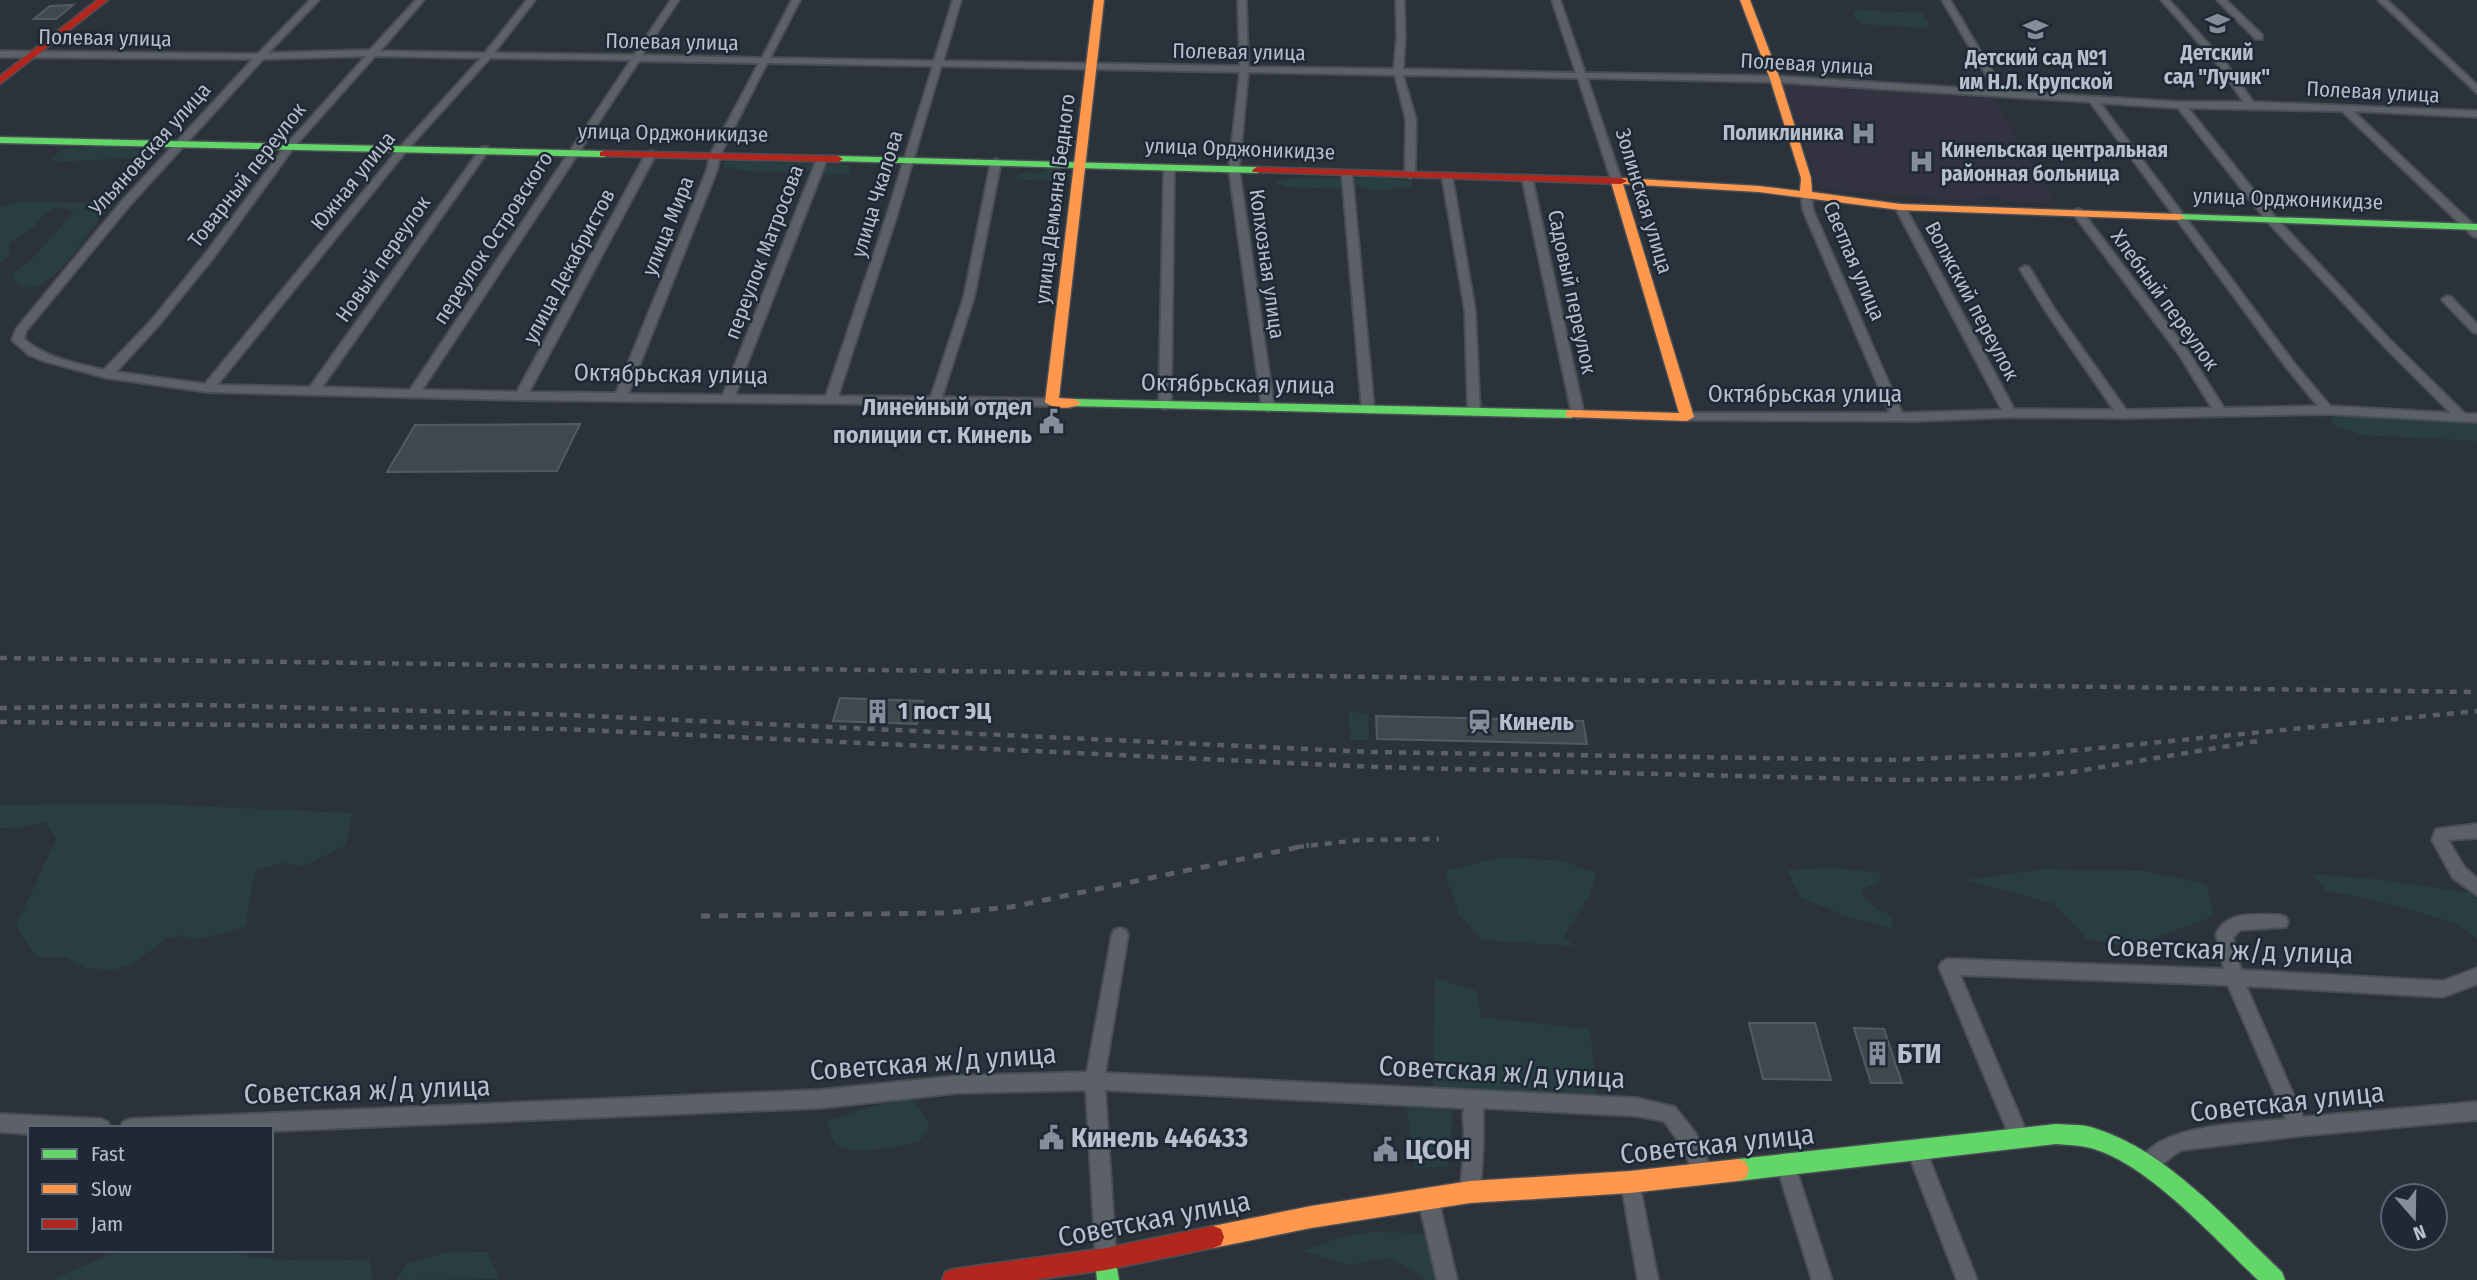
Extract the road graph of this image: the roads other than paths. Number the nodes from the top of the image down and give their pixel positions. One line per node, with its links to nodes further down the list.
1 (103, 0): 21 (main road)
2 (315, 0): 19 (street, Ульяновская улица)
3 (420, 0): 20 (street, Товарный переулок)
4 (531, 0): 22 (street, Южная улица)
5 (675, 0): 23 (street, переулок Островского)
6 (796, 0): 24 (street, улица Мира)
7 (957, 0): 25 (street, улица Чкалова)
8 (1099, 0): 26 (main road, улица Демьяна Бедного)
9 (1242, 0): 27 (street, Колхозная улица)
10 (1400, 0): 28 (street)
11 (1556, 0): 29 (street, Золинская улица)
12 (1745, 0): 30 (main road, Светлая улица)
13 (1946, 0): 33 (street)
14 (2165, 0): 36 (street)
15 (2221, 0): 17 (street)
16 (2382, 0): 32 (street)
17 (2259, 37)
18 (0, 54): 21 (street, Полевая улица)
19 (263, 54): 20 (street, Полевая улица); 21 (street, Полевая улица); 40 (street, Ульяновская улица)
20 (372, 54): 22 (street, Полевая улица); 41 (street, Товарный переулок)
21 (37, 55): 31 (main road)
22 (488, 55): 23 (street, Полевая улица); 42 (street, Южная улица)
23 (639, 58): 24 (street, Полевая улица); 44 (street, переулок Островского)
24 (763, 61): 25 (street, Полевая улица); 46 (street, улица Мира)
25 (936, 65): 26 (street, Полевая улица); 48 (street, улица Чкалова)
26 (1092, 68): 27 (street, Полевая улица); 50 (main road, улица Демьяна Бедного)
27 (1244, 71): 28 (street, Полевая улица); 52 (street, Колхозная улица)
28 (1398, 71): 29 (street, Полевая улица); 54 (street)
29 (1582, 75): 30 (street, Полевая улица); 57 (street, Золинская улица)
30 (1774, 79): 33 (street, Полевая улица); 58 (main road, Светлая улица)
31 (0, 81)
32 (2477, 90)
33 (2000, 92): 34 (street, Полевая улица)
34 (2092, 98): 35 (street, Полевая улица); 61 (street)
35 (2181, 104): 36 (street, Полевая улица); 62 (street)
36 (2250, 105): 37 (street, Полевая улица)
37 (2344, 108): 38 (street, Полевая улица); 63 (street)
38 (2477, 114)
39 (0, 140): 40 (main road, улица Орджоникидзе)
40 (180, 143): 41 (main road, улица Орджоникидзе); 66 (street, Ульяновская улица)
41 (291, 145): 42 (main road, улица Орджоникидзе); 68 (street, Товарный переулок)
42 (404, 148): 43 (main road, улица Орджоникидзе); 69 (street, Южная улица)
43 (485, 149): 44 (main road, улица Орджоникидзе); 70 (street, Новый переулок)
44 (573, 152): 45 (main road, улица Орджоникидзе); 71 (street, переулок Островского)
45 (651, 154): 46 (main road, улица Орджоникидзе); 72 (street, улица Декабристов)
46 (715, 155): 47 (main road, улица Орджоникидзе); 73 (street, улица Мира)
47 (822, 159): 48 (main road, улица Орджоникидзе); 74 (street, переулок Матросова)
48 (908, 160): 49 (main road, улица Орджоникидзе); 75 (street, улица Чкалова)
49 (996, 162): 50 (main road, улица Орджоникидзе); 76 (street)
50 (1080, 164): 51 (main road, улица Орджоникидзе); 77 (main road, улица Демьяна Бедного)
51 (1169, 168): 52 (main road, улица Орджоникидзе); 78 (street)
52 (1234, 169): 53 (main road, улица Орджоникидзе); 79 (street, Колхозная улица)
53 (1347, 174): 54 (main road, улица Орджоникидзе); 80 (street)
54 (1410, 175): 55 (main road, улица Орджоникидзе)
55 (1447, 176): 56 (main road, улица Орджоникидзе); 83 (street)
56 (1527, 178): 57 (main road, улица Орджоникидзе); 85 (street, Садовый переулок)
57 (1617, 182): 58 (main road, улица Орджоникидзе); 88 (main road, Золинская улица)
58 (1807, 193): 59 (main road, улица Орджоникидзе); 87 (street, Светлая улица)
59 (1900, 207): 60 (main road, улица Орджоникидзе); 84 (street, Волжский переулок)
60 (2077, 212): 61 (main road, улица Орджоникидзе); 82 (street, Хлебный переулок)
61 (2178, 215): 62 (main road, улица Орджоникидзе); 81 (street)
62 (2272, 219): 63 (main road, улица Орджоникидзе); 89 (street)
63 (2475, 229)
64 (2025, 269): 86 (street)
65 (2447, 299): 67 (street)
66 (22, 330): 68 (street, Октябрьская улица)
67 (2477, 330)
68 (107, 374): 69 (street, Октябрьская улица)
69 (208, 388): 70 (street, Октябрьская улица)
70 (313, 391): 71 (street, Октябрьская улица)
71 (413, 394): 72 (street, Октябрьская улица)
72 (522, 396): 73 (street, Октябрьская улица)
73 (621, 396): 74 (street, Октябрьская улица)
74 (728, 398): 75 (street, Октябрьская улица)
75 (831, 399): 76 (street, Октябрьская улица)
76 (936, 402): 77 (street, Октябрьская улица)
77 (1052, 402): 78 (main road, Октябрьская улица)
78 (1165, 405): 79 (main road, Октябрьская улица)
79 (1268, 407): 80 (main road, Октябрьская улица)
80 (1368, 410): 83 (main road, Октябрьская улица)
81 (2326, 410): 82 (street, Октябрьская улица); 89 (street, Октябрьская улица)
82 (2220, 411): 86 (street, Октябрьская улица)
83 (1474, 412): 85 (main road, Октябрьская улица)
84 (2010, 413): 86 (street, Октябрьская улица); 87 (street, Октябрьская улица)
85 (1578, 414): 88 (main road, Октябрьская улица)
86 (2123, 414)
87 (1897, 416): 88 (street, Октябрьская улица)
88 (1687, 417)
89 (2463, 418): 90 (street, Октябрьская улица)
90 (2477, 418)
91 (2477, 831): 92 (street)
92 (2477, 888)
93 (2280, 922): 96 (street)
94 (1120, 935): 97 (street)
95 (2477, 976): 96 (street, Советская ж/д улица)
96 (2234, 978): 103 (street); 104 (street, Советская ж/д улица)
97 (1095, 1081): 98 (street, Советская ж/д улица); 102 (street, Советская ж/д улица); 112 (street)
98 (1476, 1101): 108 (street, Советская ж/д улица); 110 (street)
99 (2477, 1111): 103 (street, Советская улица)
100 (0, 1123): 101 (street)
101 (61, 1126)
102 (178, 1126)
103 (2298, 1127): 106 (street, Советская улица)
104 (2019, 1136): 105 (main road, Советская улица); 106 (main road, Советская улица)
105 (1916, 1150): 107 (main road, Советская улица); 118 (street)
106 (2147, 1165): 119 (main road)
107 (1786, 1166): 108 (main road, Советская улица); 117 (street)
108 (1704, 1174): 109 (main road, Советская улица)
109 (1630, 1182): 110 (main road, Советская улица); 116 (street)
110 (1470, 1192): 111 (main road, Советская улица)
111 (1428, 1198): 112 (main road, Советская улица); 115 (street)
112 (1106, 1259): 113 (main road, Советская улица); 114 (main road)
113 (953, 1280)
114 (1108, 1280)
115 (1447, 1280)
116 (1648, 1280)
117 (1822, 1280)
118 (1967, 1280)
119 (2274, 1280)

